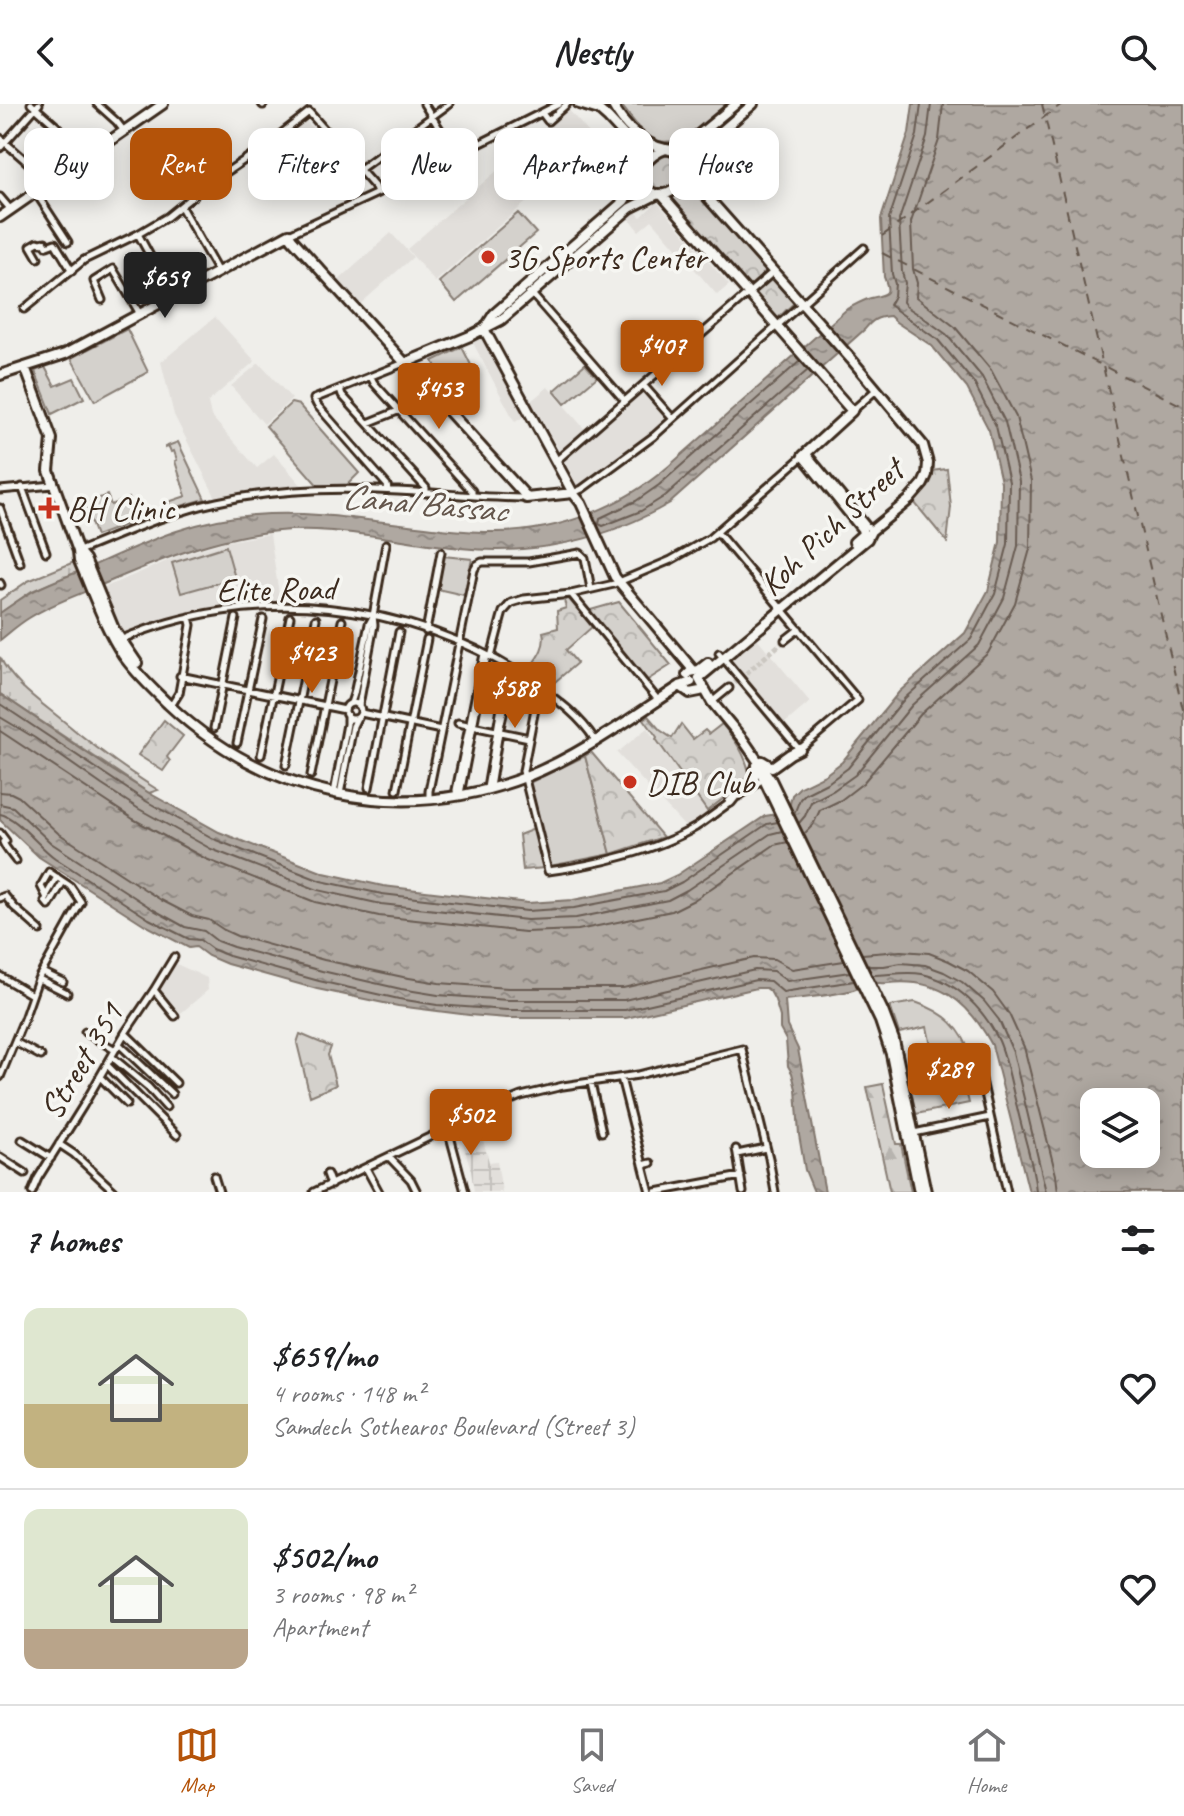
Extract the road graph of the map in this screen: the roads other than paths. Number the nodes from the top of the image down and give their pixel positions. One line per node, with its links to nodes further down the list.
1 (97, 104): 21 (street)
2 (424, 104): 14 (street)
3 (449, 104): 14 (street)
4 (559, 104): 13 (street)
5 (567, 104): 13 (street)
6 (579, 104): 12 (main road)
7 (612, 104): 26 (main road)
8 (736, 104): 26 (main road)
9 (753, 104): 20 (main road)
10 (35, 105): 15 (street); 23 (street)
11 (160, 105): 21 (main road)
12 (596, 106): 19 (main road)
13 (542, 113): 24 (street)
14 (432, 116): 18 (street); 30 (street)
15 (60, 128)
16 (288, 128): 17 (street)
17 (323, 128)
18 (439, 128)
19 (618, 128)
20 (725, 128)
21 (124, 131): 22 (main road)
22 (114, 138)
23 (3, 140): 25 (street); 29 (street)
24 (478, 144)
25 (0, 148)
26 (668, 150): 27 (main road)
27 (653, 156)
28 (248, 157): 42 (street)
29 (24, 159)
30 (365, 166)
31 (365, 176): 35 (street)
32 (381, 191): 35 (street)
33 (653, 191): 36 (main road)
34 (669, 191): 36 (main road)
35 (377, 193): 46 (street)
36 (659, 194): 53 (main road); 54 (main road)
37 (0, 197): 43 (street)
38 (24, 200): 43 (main road)
39 (40, 200): 47 (street)
40 (625, 200): 53 (main road)
41 (710, 200): 52 (main road, Koh Pich Street)
42 (181, 207): 45 (street); 51 (street)
43 (11, 210): 44 (main road)
44 (0, 217)
45 (138, 234): 50 (street); 55 (street)
46 (289, 234): 51 (main road); 62 (main road)
47 (68, 242)
48 (864, 248): 57 (street)
49 (38, 258): 50 (street)
50 (72, 271): 58 (street)
51 (218, 272): 55 (main road)
52 (773, 272): 54 (street); 57 (main road, Koh Pich Street)
53 (529, 291): 61 (main road); 70 (street)
54 (748, 293): 60 (main road); 66 (street)
55 (173, 298): 59 (main road)
56 (102, 300): 59 (street)
57 (801, 304): 60 (street); 68 (main road, Koh Pich Street)
58 (24, 309)
59 (140, 315): 63 (main road)
60 (777, 326): 72 (main road); 73 (street)
61 (484, 329): 62 (main road); 76 (main road)
62 (405, 363): 65 (street); 69 (main road)
63 (25, 367): 64 (main road); 77 (main road, Koh Pich Street)
64 (0, 375)
65 (371, 377): 67 (street); 71 (street)
66 (643, 385): 70 (street); 73 (street)
67 (340, 389): 74 (street); 80 (street)
68 (877, 390): 72 (street); 86 (main road, Koh Pich Street)
69 (435, 396): 71 (street); 84 (main road)
70 (625, 401): 76 (street)
71 (399, 410): 74 (street); 83 (street)
72 (852, 411): 75 (main road)
73 (673, 419): 82 (street)
74 (368, 423): 81 (street)
75 (804, 454): 86 (main road); 87 (street)
76 (556, 461): 82 (main road)
77 (50, 483): 78 (street); 89 (main road, Koh Pich Street)
78 (22, 487): 79 (street); 90 (street)
79 (0, 490)
80 (388, 490): 81 (street); 89 (street)
81 (426, 493): 83 (street)
82 (573, 493): 84 (main road); 93 (main road)
83 (472, 495): 84 (street)
84 (526, 498)
85 (0, 508): 92 (street)
86 (867, 531): 96 (main road, Koh Pich Street)
87 (717, 532): 93 (street); 96 (street)
88 (386, 544): 97 (street)
89 (78, 551): 109 (main road, Koh Pich Street)
90 (46, 552)
91 (441, 552): 105 (street)
92 (20, 563)
93 (616, 583): 94 (street); 115 (main road)
94 (591, 589): 95 (street); 110 (street)
95 (571, 594): 111 (street); 125 (street)
96 (780, 607): 104 (street); 112 (main road, Koh Pich Street)
97 (373, 616): 99 (street, Elite Road); 105 (street, Elite Road); 113 (street)
98 (290, 617): 123 (street)
99 (187, 618): 109 (street, Elite Road); 116 (street)
100 (236, 618): 117 (street)
101 (263, 619): 121 (street)
102 (316, 619): 124 (street)
103 (342, 621): 130 (street)
104 (799, 629): 108 (street); 144 (street)
105 (426, 631): 110 (street, Elite Road)
106 (399, 632): 133 (street)
107 (427, 639): 134 (street)
108 (785, 640)
109 (118, 641): 128 (main road, Koh Pich Street)
110 (459, 642): 111 (street, Elite Road); 138 (street)
111 (487, 655): 114 (street, Elite Road); 136 (street)
112 (721, 655): 115 (main road, Koh Pich Street); 144 (street)
113 (364, 661): 127 (street); 129 (street)
114 (512, 669): 119 (street, Elite Road); 139 (street)
115 (693, 677): 118 (main road, Koh Pich Street); 122 (main road); 126 (main road)
116 (180, 680): 117 (street); 128 (street)
117 (222, 685): 121 (street); 137 (street)
118 (680, 686): 122 (main road); 125 (main road, Koh Pich Street)
119 (540, 688): 140 (street); 141 (street, Elite Road)
120 (729, 688): 126 (street)
121 (248, 690): 123 (street); 142 (street)
122 (700, 691): 126 (main road)
123 (274, 695): 124 (street); 146 (street)
124 (299, 700): 130 (street); 147 (street)
125 (658, 700): 141 (main road, Koh Pich Street)
126 (712, 702): 145 (main road)
127 (351, 703): 129 (street); 131 (street)
128 (173, 704): 155 (main road, Koh Pich Street)
129 (359, 705): 132 (street)
130 (325, 706): 131 (street); 149 (street)
131 (346, 712): 132 (street); 143 (street)
132 (359, 716): 133 (street); 143 (street)
133 (382, 717): 134 (street); 152 (street)
134 (410, 723): 138 (street); 154 (street)
135 (458, 723): 136 (street)
136 (470, 725): 139 (street); 156 (street)
137 (214, 728)
138 (441, 730): 157 (street)
139 (498, 731): 140 (street); 153 (street)
140 (529, 738): 150 (street)
141 (595, 740): 150 (main road, Koh Pich Street)
142 (237, 743)
143 (346, 749): 155 (street)
144 (800, 749): 145 (main road); 148 (street)
145 (752, 753): 151 (main road); 158 (main road)
146 (261, 755)
147 (286, 765)
148 (773, 771)
149 (311, 775)
150 (524, 778): 153 (main road, Koh Pich Street); 158 (street)
151 (766, 785): 158 (street); 173 (main road)
152 (369, 788)
153 (489, 788): 156 (main road, Koh Pich Street)
154 (397, 790)
155 (337, 794): 157 (main road, Koh Pich Street)
156 (458, 795): 157 (main road, Koh Pich Street)
157 (429, 799)
158 (730, 802)
159 (0, 833): 160 (street)
160 (2, 843): 161 (street)
161 (16, 861)
162 (63, 882): 162 (street); 166 (street)
163 (0, 898): 164 (street)
164 (40, 930)
165 (174, 957): 170 (street, Street 351)
166 (42, 972): 168 (street); 169 (street)
167 (0, 976): 172 (street)
168 (38, 979): 171 (street); 172 (street)
169 (63, 982)
170 (154, 990): 174 (street); 176 (street, Street 351)
171 (67, 993)
172 (32, 995): 177 (street)
173 (880, 1012): 195 (main road); 222 (main road)
174 (175, 1016)
175 (85, 1032): 178 (street)
176 (125, 1033): 178 (street, Street 351); 185 (street)
177 (15, 1042): 179 (street); 182 (street)
178 (115, 1050): 181 (street, Street 351); 187 (street); 190 (street)
179 (41, 1056)
180 (978, 1062): 191 (street)
181 (107, 1065): 183 (street, Street 351); 196 (street)
182 (0, 1077)
183 (100, 1077): 188 (street); 198 (street, Street 351)
184 (621, 1078): 186 (street); 199 (street); 204 (street)
185 (176, 1083)
186 (591, 1083): 189 (street); 194 (street)
187 (172, 1094)
188 (127, 1104)
189 (498, 1105): 192 (street); 193 (street)
190 (166, 1107)
191 (990, 1117): 195 (street); 224 (street)
192 (448, 1129): 201 (street); 217 (street)
193 (505, 1130)
194 (602, 1132)
195 (914, 1133): 223 (main road)
196 (177, 1135)
197 (22, 1140): 202 (street)
198 (59, 1144): 202 (street, Street 351); 211 (street)
199 (766, 1148): 209 (street); 221 (street)
200 (0, 1157): 206 (street)
201 (389, 1157): 205 (street); 216 (street)
202 (51, 1158): 212 (street, Street 351)
203 (651, 1163): 204 (street)
204 (643, 1165): 218 (street)
205 (366, 1168): 210 (street); 215 (street)
206 (25, 1173)
207 (327, 1174): 210 (street)
208 (214, 1176): 213 (street)
209 (741, 1176): 219 (street); 220 (street)
210 (331, 1185): 214 (street)
211 (114, 1191)
212 (32, 1192)
213 (219, 1192)
214 (314, 1192)
215 (379, 1192)
216 (417, 1192)
217 (465, 1192)
218 (650, 1192)
219 (656, 1192)
220 (743, 1192)
221 (775, 1192)
222 (919, 1192)
223 (926, 1192)
224 (1007, 1192)

